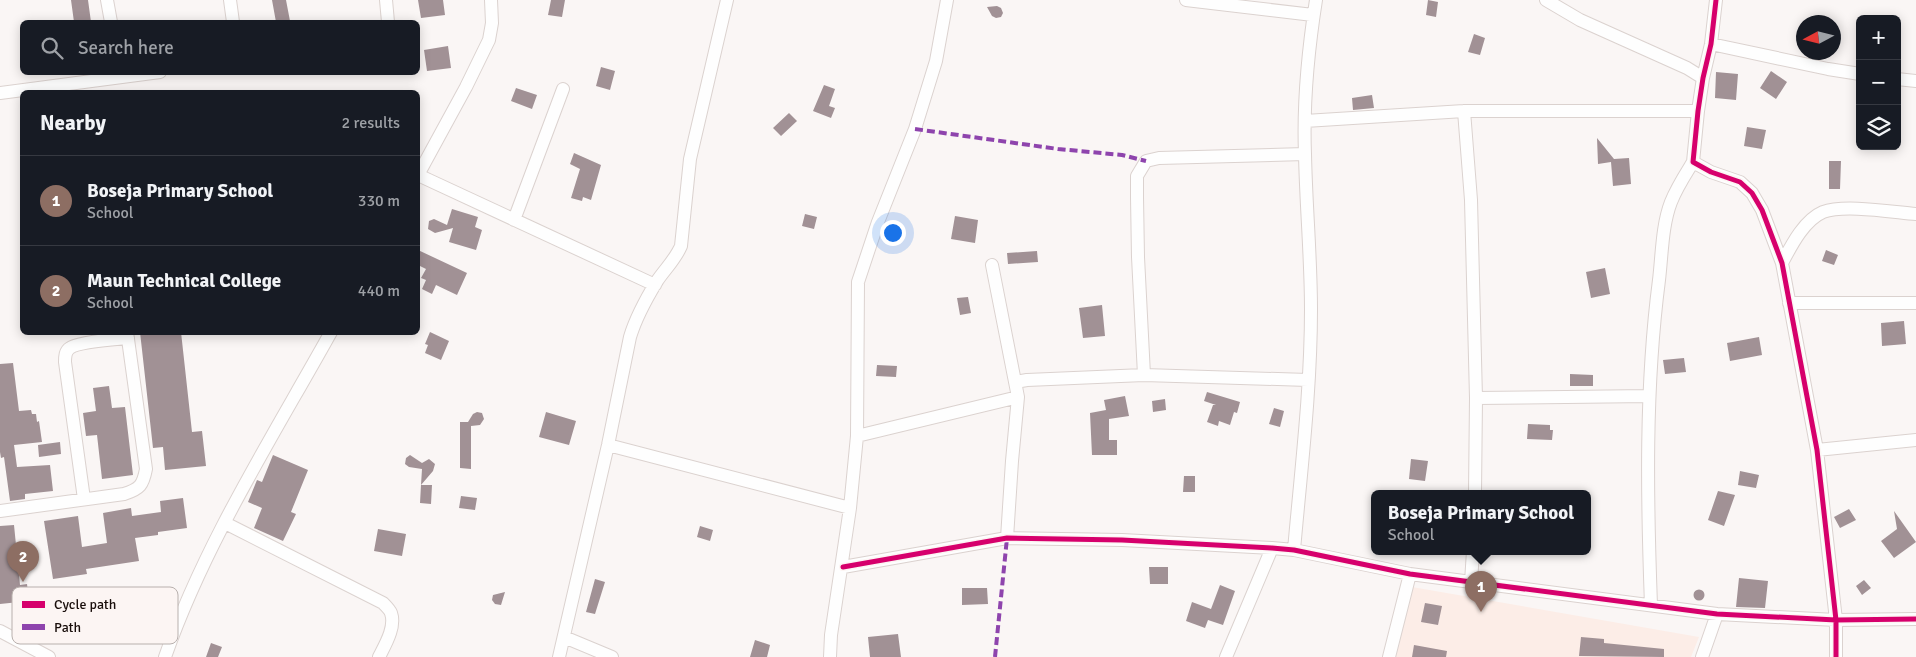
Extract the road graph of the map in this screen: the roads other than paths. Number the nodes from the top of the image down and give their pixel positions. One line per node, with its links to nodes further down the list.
1 (108, 0): 12 (street)
2 (230, 0): 13 (street)
3 (386, 0): 14 (street)
4 (491, 0): 28 (street)
5 (726, 0): 34 (street)
6 (946, 0): 45 (street)
7 (1186, 0): 11 (street)
8 (1316, 0): 11 (street)
9 (1546, 0): 18 (street)
10 (1716, 0): 15 (street)
11 (1313, 16): 25 (street)
12 (111, 20)
13 (233, 20)
14 (388, 20)
15 (1711, 44): 16 (street); 18 (street)
16 (1856, 73)
17 (118, 75): 22 (street)
18 (1703, 78): 24 (street)
19 (1901, 79): 20 (street)
20 (1916, 81)
21 (563, 89): 31 (street)
22 (0, 93)
23 (1464, 111): 24 (street); 25 (street); 44 (street)
24 (1698, 111): 27 (street)
25 (1304, 121): 26 (street)
26 (1305, 154): 39 (street); 40 (street)
27 (1693, 162): 32 (street); 42 (street)
28 (420, 171)
29 (420, 176): 31 (street)
30 (1916, 214): 32 (street)
31 (514, 220): 34 (street)
32 (1782, 263): 35 (street)
33 (992, 265): 41 (street)
34 (655, 285): 47 (street)
35 (1789, 303): 36 (street); 48 (street)
36 (1916, 303)
37 (128, 335): 50 (street); 50 (street)
38 (329, 335): 53 (street)
39 (1144, 375): 40 (street); 41 (street)
40 (1308, 380): 56 (street)
41 (1015, 382): 43 (street)
42 (1649, 396): 44 (street); 61 (street)
43 (1018, 397): 45 (street); 54 (street)
44 (1476, 398): 49 (street)
45 (857, 436): 51 (street)
46 (1916, 440): 48 (street)
47 (608, 445): 51 (street); 68 (street)
48 (1817, 450): 64 (street)
49 (1475, 490)
50 (84, 499): 52 (street)
51 (850, 508): 58 (street)
52 (0, 511)
53 (225, 523): 65 (street); 73 (street)
54 (1007, 538): 55 (street); 58 (street)
55 (1272, 548): 56 (street); 77 (street)
56 (1294, 550): 59 (street)
57 (1473, 555): 60 (street)
58 (842, 567): 76 (street)
59 (1410, 574): 60 (street); 78 (street)
60 (1472, 582): 61 (street)
61 (1651, 605): 62 (street)
62 (1718, 614): 64 (street); 79 (street)
63 (1916, 619): 64 (street)
64 (1836, 620): 80 (street)
65 (178, 625)
66 (0, 630): 67 (street)
67 (12, 637)
68 (564, 637): 74 (street); 75 (street)
69 (25, 644): 71 (street)
70 (170, 644): 72 (street)
71 (49, 657)
72 (165, 657)
73 (379, 657)
74 (560, 657)
75 (612, 657)
76 (830, 657)
77 (1226, 657)
78 (1389, 657)
79 (1702, 657)
80 (1836, 657)

